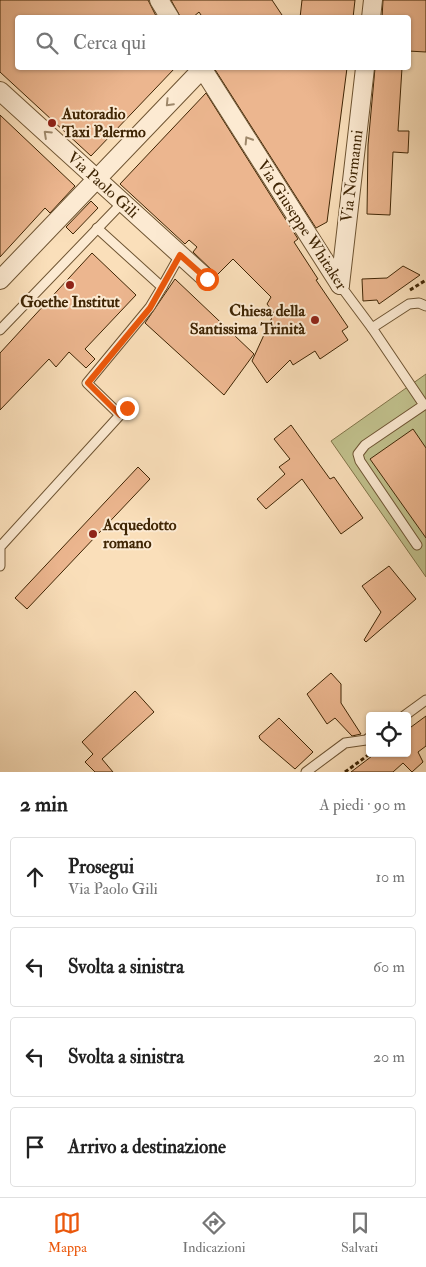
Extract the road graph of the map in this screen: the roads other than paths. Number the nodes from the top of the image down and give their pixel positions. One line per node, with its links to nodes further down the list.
1 (159, 0): 3 (street)
2 (373, 0): 4 (street)
3 (168, 15)
4 (371, 15)
5 (200, 70): 9 (street, one-way to 9)
6 (203, 70): 15 (street, Via Giuseppe Whitaker, one-way to 6)
7 (365, 70): 15 (street, Via Normanni)
8 (0, 91): 9 (street, Via Paolo Gili, one-way to 8)
9 (96, 179): 10 (street, Via Paolo Gili); 14 (street)
10 (122, 203): 11 (lane); 12 (street, Via Paolo Gili)
11 (97, 228): 16 (lane); 19 (lane)
12 (180, 255): 13 (street, Via Paolo Gili); 16 (lane)
13 (207, 279)
14 (0, 280)
15 (340, 285): 18 (lane, Via Giuseppe Whitaker)
16 (162, 287): 21 (lane)
17 (426, 306): 18 (lane)
18 (372, 328): 20 (lane, Via Giuseppe Whitaker)
19 (0, 330)
20 (417, 545)
21 (0, 566)
22 (426, 700): 23 (lane)
23 (410, 712)
24 (366, 740): 25 (lane)
25 (306, 772)

